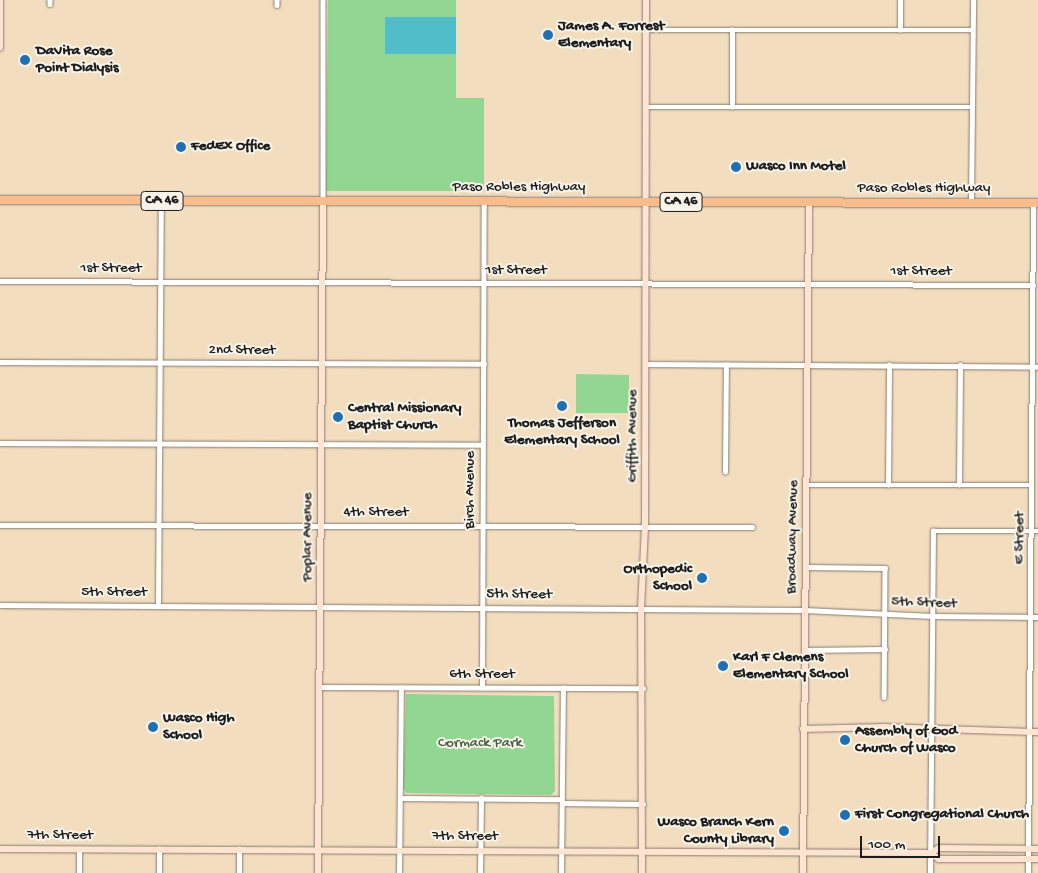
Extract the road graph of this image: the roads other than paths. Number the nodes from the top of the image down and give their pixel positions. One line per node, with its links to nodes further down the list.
1 (0, 0): 10 (street)
2 (323, 0): 16 (street)
3 (646, 0): 6 (street, Griffith Avenue)
4 (900, 0): 8 (street)
5 (973, 0): 9 (street)
6 (646, 30): 7 (street); 11 (street, Griffith Avenue)
7 (732, 30): 8 (street); 12 (street)
8 (900, 30): 9 (street)
9 (973, 30): 13 (street)
10 (0, 48)
11 (646, 107): 12 (street); 18 (street, Griffith Avenue)
12 (732, 107): 13 (street)
13 (972, 108): 20 (street)
14 (0, 200): 15 (highway, Paso Robles Highway / CA 46)
15 (161, 201): 16 (highway, Paso Robles Highway / CA 46); 23 (street)
16 (323, 201): 17 (highway, Paso Robles Highway / CA 46); 24 (street, Poplar Avenue)
17 (484, 201): 18 (highway, Paso Robles Highway / CA 46); 25 (street, Birch Avenue)
18 (645, 202): 19 (highway, Paso Robles Highway / CA 46); 26 (street, Griffith Avenue)
19 (809, 202): 20 (highway, Paso Robles Highway / CA 46); 27 (street, Broadway Avenue)
20 (971, 202): 21 (highway, Paso Robles Highway / CA 46)
21 (1036, 203): 28 (street, E Street)
22 (0, 281): 23 (street, 1st Street)
23 (160, 282): 24 (street, 1st Street); 30 (street)
24 (323, 283): 25 (street, 1st Street); 31 (street, Poplar Avenue)
25 (483, 284): 26 (street, 1st Street); 32 (street, Birch Avenue)
26 (644, 284): 27 (street, 1st Street); 33 (street, Griffith Avenue)
27 (809, 284): 28 (street, 1st Street); 35 (street, Broadway Avenue)
28 (1033, 285): 38 (street, E Street)
29 (0, 362): 30 (street, 2nd Street)
30 (160, 363): 31 (street, 2nd Street); 41 (street)
31 (322, 363): 32 (street, 2nd Street); 42 (street, Poplar Avenue)
32 (484, 364): 43 (street, Birch Avenue)
33 (646, 364): 34 (street); 53 (street, Griffith Avenue)
34 (726, 364): 35 (street); 44 (street)
35 (808, 365): 36 (street); 45 (street, Broadway Avenue)
36 (889, 365): 37 (street); 46 (street)
37 (960, 365): 38 (street); 47 (street)
38 (1032, 367): 39 (street); 48 (street, E Street)
39 (1038, 367)
40 (0, 443): 41 (street)
41 (159, 444): 42 (street); 50 (street)
42 (321, 444): 43 (street); 51 (street, Poplar Avenue)
43 (484, 445): 52 (street, Birch Avenue)
44 (725, 472)
45 (807, 485): 46 (street); 57 (street, Broadway Avenue)
46 (888, 485): 47 (street)
47 (959, 485): 48 (street)
48 (1032, 486): 55 (street, E Street)
49 (0, 525): 50 (street, 4th Street)
50 (159, 525): 51 (street, 4th Street); 59 (street)
51 (321, 525): 52 (street, 4th Street); 60 (street, Poplar Avenue)
52 (483, 526): 53 (street, 4th Street); 61 (street, Birch Avenue)
53 (645, 526): 54 (street, 4th Street); 62 (street, Griffith Avenue)
54 (752, 527)
55 (1032, 531): 56 (street); 65 (street); 66 (street, E Street)
56 (1038, 531)
57 (807, 567): 63 (street, Broadway Avenue); 64 (street)
58 (0, 605): 59 (street, 5th Street)
59 (158, 606): 60 (street, 5th Street)
60 (320, 606): 61 (street, 5th Street); 70 (street, Poplar Avenue)
61 (482, 607): 62 (street, 5th Street); 72 (street, Birch Avenue)
62 (641, 608): 63 (street, 5th Street); 74 (street, Griffith Avenue)
63 (804, 610): 64 (street, 5th Street); 69 (street, Broadway Avenue)
64 (885, 614): 65 (street, 5th Street); 68 (street)
65 (932, 616): 66 (street, 5th Street); 77 (street)
66 (1031, 617): 67 (street, 5th Street); 78 (street, E Street)
67 (1038, 617)
68 (885, 649): 69 (street); 75 (street)
69 (804, 650): 76 (street, Broadway Avenue)
70 (320, 687): 71 (street, 6th Street); 90 (street, Poplar Avenue)
71 (401, 688): 72 (street, 6th Street); 80 (street)
72 (482, 688): 73 (street, 6th Street)
73 (563, 688): 74 (street, 6th Street); 82 (street)
74 (644, 688): 83 (street, Griffith Avenue)
75 (884, 697)
76 (803, 729): 77 (street); 95 (street, Broadway Avenue)
77 (931, 730): 78 (street); 96 (street)
78 (1030, 732): 79 (street); 85 (street, E Street)
79 (1038, 732)
80 (400, 798): 81 (street); 91 (street)
81 (481, 798): 82 (street); 92 (street)
82 (562, 801): 83 (street); 93 (street)
83 (643, 804): 94 (street, Griffith Avenue)
84 (0, 848): 87 (street, 7th Street)
85 (1028, 848): 86 (street, 7th Street); 96 (street, 7th Street); 97 (street, E Street)
86 (1038, 848)
87 (79, 849): 88 (street, 7th Street); 99 (street)
88 (159, 849): 89 (street, 7th Street); 100 (street)
89 (239, 849): 90 (street, 7th Street); 101 (street)
90 (319, 850): 91 (street, 7th Street); 102 (street, Poplar Avenue)
91 (400, 850): 92 (street, 7th Street); 103 (street)
92 (481, 850): 93 (street, 7th Street); 104 (street)
93 (562, 850): 94 (street, 7th Street); 105 (street)
94 (643, 850): 95 (street, 7th Street); 106 (street, Griffith Avenue)
95 (802, 852): 96 (street, 7th Street); 107 (street, Broadway Avenue)
96 (930, 853): 97 (street, 7th Street); 108 (street)
97 (1028, 859): 98 (street, 7th Street); 109 (street, E Street)
98 (1038, 859)
99 (79, 873)
100 (159, 873)
101 (239, 873)
102 (318, 873)
103 (400, 873)
104 (480, 873)
105 (562, 873)
106 (642, 873)
107 (803, 873)
108 (930, 873)
109 (1028, 873)

